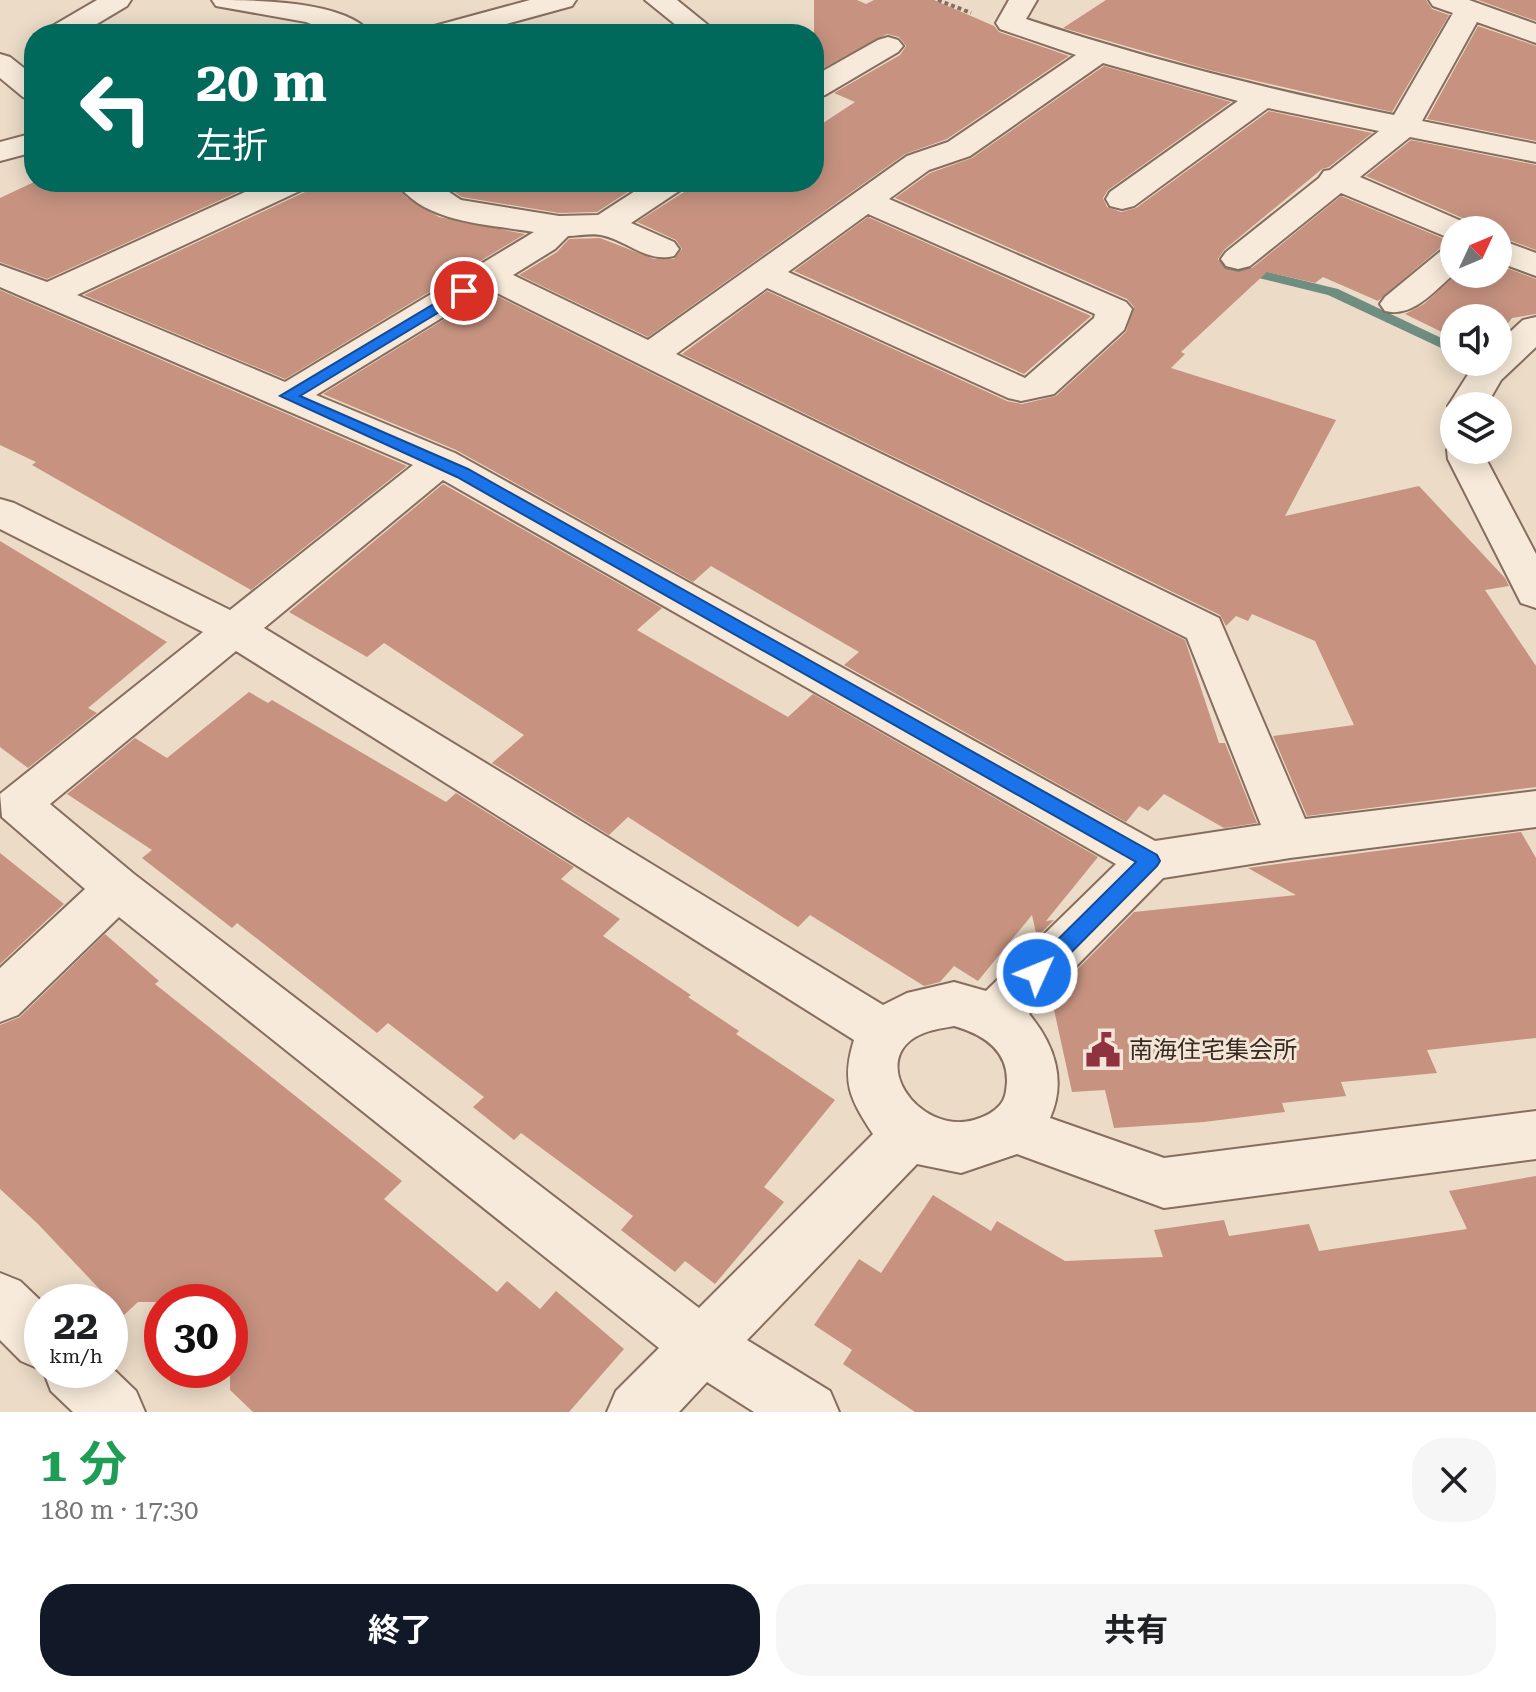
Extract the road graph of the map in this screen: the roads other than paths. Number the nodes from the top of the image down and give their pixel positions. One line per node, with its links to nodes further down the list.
1 (117, 0): 8 (street)
2 (226, 0): 9 (street)
3 (562, 0): 7 (street)
4 (659, 0): 11 (street)
5 (1023, 0): 14 (street)
6 (1456, 5): 13 (street); 20 (street)
7 (524, 7): 10 (street)
8 (76, 24)
9 (340, 24)
10 (469, 24)
11 (691, 24)
12 (851, 31): 18 (street)
13 (1536, 34)
14 (1099, 53): 19 (street); 30 (street)
15 (24, 54): 16 (street)
16 (3, 64): 17 (street)
17 (24, 82)
18 (824, 85)
19 (1262, 98): 20 (street); 29 (street)
20 (1402, 128): 23 (street); 24 (street)
21 (24, 145): 22 (street)
22 (0, 152)
23 (1536, 153)
24 (1335, 178): 32 (street); 37 (street)
25 (271, 192): 43 (street)
26 (427, 192): 31 (street)
27 (476, 192): 31 (street)
28 (656, 192): 33 (street)
29 (1122, 199)
30 (867, 202): 41 (street); 41 (street)
31 (451, 208): 34 (street)
32 (1440, 224)
33 (606, 225): 34 (street); 35 (street)
34 (559, 226): 42 (street)
35 (662, 249)
36 (1512, 255): 38 (street)
37 (1238, 259)
38 (1536, 266)
39 (1440, 269): 44 (street)
40 (0, 275): 43 (street)
41 (766, 275): 46 (street)
42 (489, 276): 46 (street); 48 (street)
43 (48, 295): 48 (street)
44 (1397, 304)
45 (1536, 328): 47 (street)
46 (650, 356): 55 (street)
47 (1475, 392)
48 (288, 396): 49 (street)
49 (441, 462): 53 (street); 56 (street)
50 (1470, 464): 52 (street)
51 (0, 512): 53 (street)
52 (1536, 593)
53 (235, 630): 57 (street); 60 (street)
54 (1536, 809): 55 (street)
55 (1290, 839): 56 (street)
56 (1150, 861): 59 (street)
57 (117, 888): 58 (street); 66 (street)
58 (0, 1000)
59 (994, 1016): 60 (street); 61 (street)
60 (884, 1032): 62 (street)
61 (1014, 1129): 62 (street); 63 (street)
62 (909, 1135): 66 (street)
63 (1536, 1135)
64 (0, 1301): 65 (street)
65 (24, 1324)
66 (702, 1346): 69 (street); 70 (street)
67 (90, 1388): 68 (street)
68 (115, 1412)
69 (637, 1412)
70 (809, 1412)

